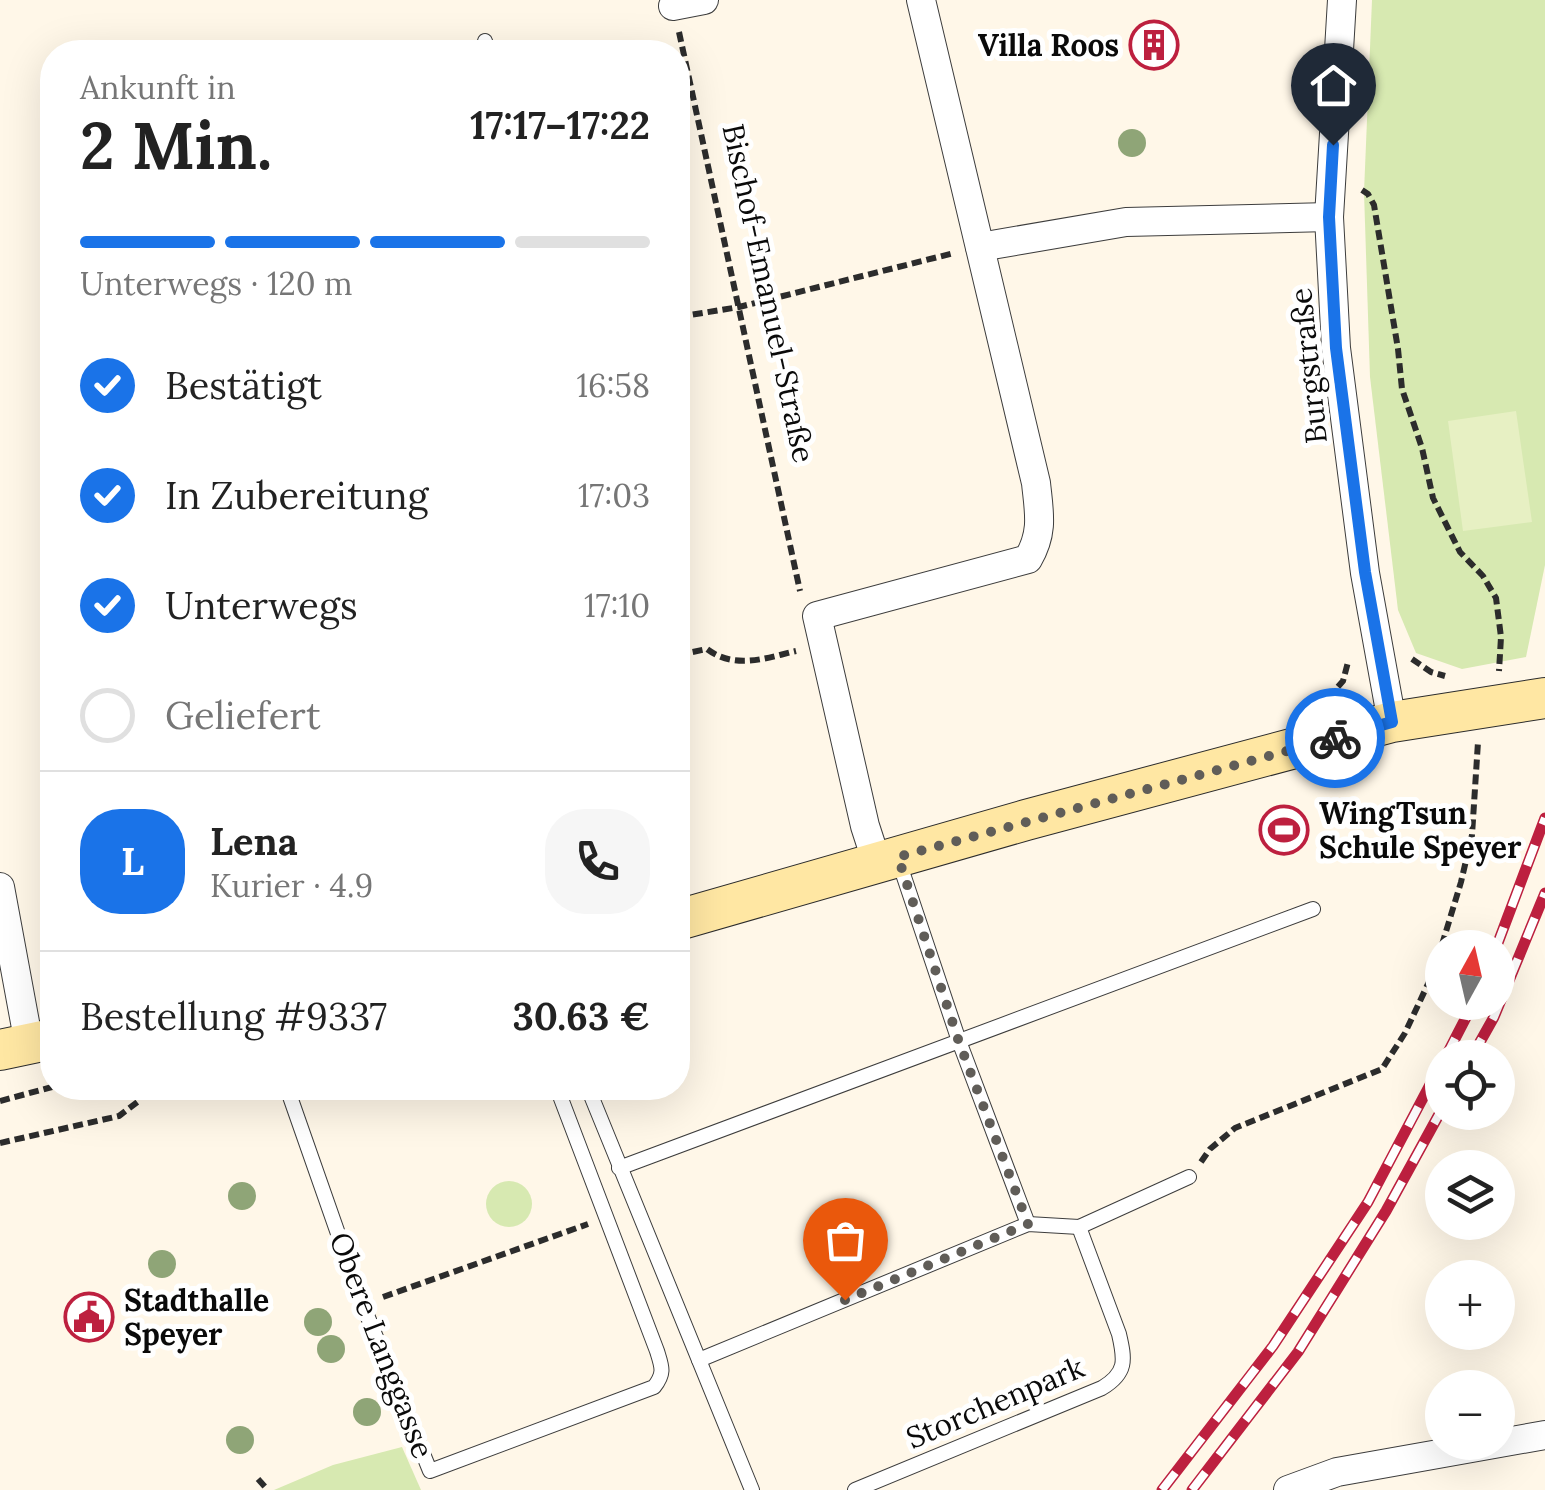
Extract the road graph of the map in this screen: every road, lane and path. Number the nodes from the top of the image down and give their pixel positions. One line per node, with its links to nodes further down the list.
1 (704, 0): 4 (street)
2 (921, 0): 9 (street)
3 (1342, 0): 8 (street, Burgstraße)
4 (673, 6): 5 (path, Bischof-Emanuel-Straße)
5 (680, 40)
6 (690, 85): 10 (path, Bischof-Emanuel-Straße)
7 (1353, 183): 15 (path)
8 (1329, 217): 9 (street); 16 (street, Burgstraße)
9 (980, 247): 10 (path); 12 (street)
10 (738, 307): 11 (path); 12 (path, Bischof-Emanuel-Straße)
11 (690, 316)
12 (817, 616): 13 (street)
13 (822, 645): 14 (path); 17 (street)
14 (690, 652)
15 (1508, 710): 16 (main road); 31 (path)
16 (1392, 722): 17 (main road)
17 (887, 860): 20 (main road); 21 (lane)
18 (0, 887): 22 (street)
19 (1314, 909): 21 (lane)
20 (690, 913)
21 (959, 1042): 30 (lane); 33 (lane)
22 (27, 1045)
23 (40, 1091): 24 (path)
24 (0, 1100)
25 (140, 1100): 29 (path)
26 (291, 1100): 35 (lane, Obere Langgasse)
27 (562, 1100): 32 (lane, Obere Langgasse)
28 (593, 1100): 30 (lane)
29 (0, 1143)
30 (620, 1168): 36 (lane)
31 (1189, 1177): 34 (lane)
32 (606, 1218): 35 (path); 35 (lane, Obere Langgasse)
33 (1028, 1224): 34 (lane); 36 (lane)
34 (1078, 1227): 41 (lane, Storchenpark)
35 (363, 1305)
36 (699, 1360): 40 (lane)
37 (1545, 1435): 42 (street)
38 (258, 1479): 39 (path)
39 (268, 1490)
40 (752, 1490)
41 (856, 1490)
42 (1288, 1490)

